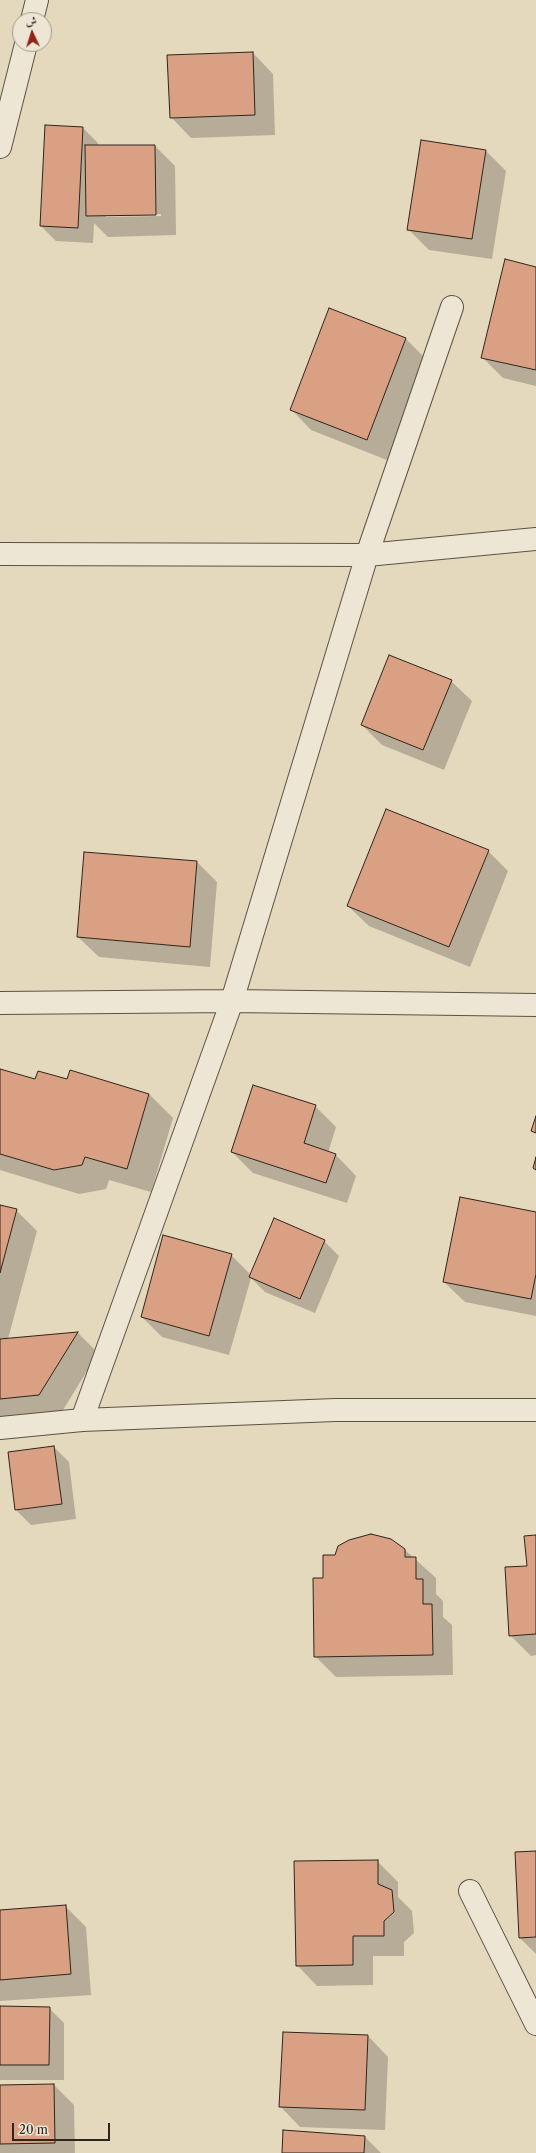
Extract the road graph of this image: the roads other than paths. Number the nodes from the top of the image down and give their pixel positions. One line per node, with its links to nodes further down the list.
1 (36, 0): 2 (street)
2 (34, 12)
3 (24, 52): 4 (street)
4 (0, 147)
5 (452, 307): 8 (street)
6 (536, 539): 8 (street)
7 (0, 554): 8 (street)
8 (367, 555): 9 (street)
9 (232, 1001): 10 (street); 11 (street); 13 (street)
10 (0, 1003)
11 (536, 1005)
12 (536, 1410): 13 (street)
13 (82, 1420): 14 (street)
14 (0, 1428)
15 (470, 1891): 16 (street)
16 (536, 2024)

